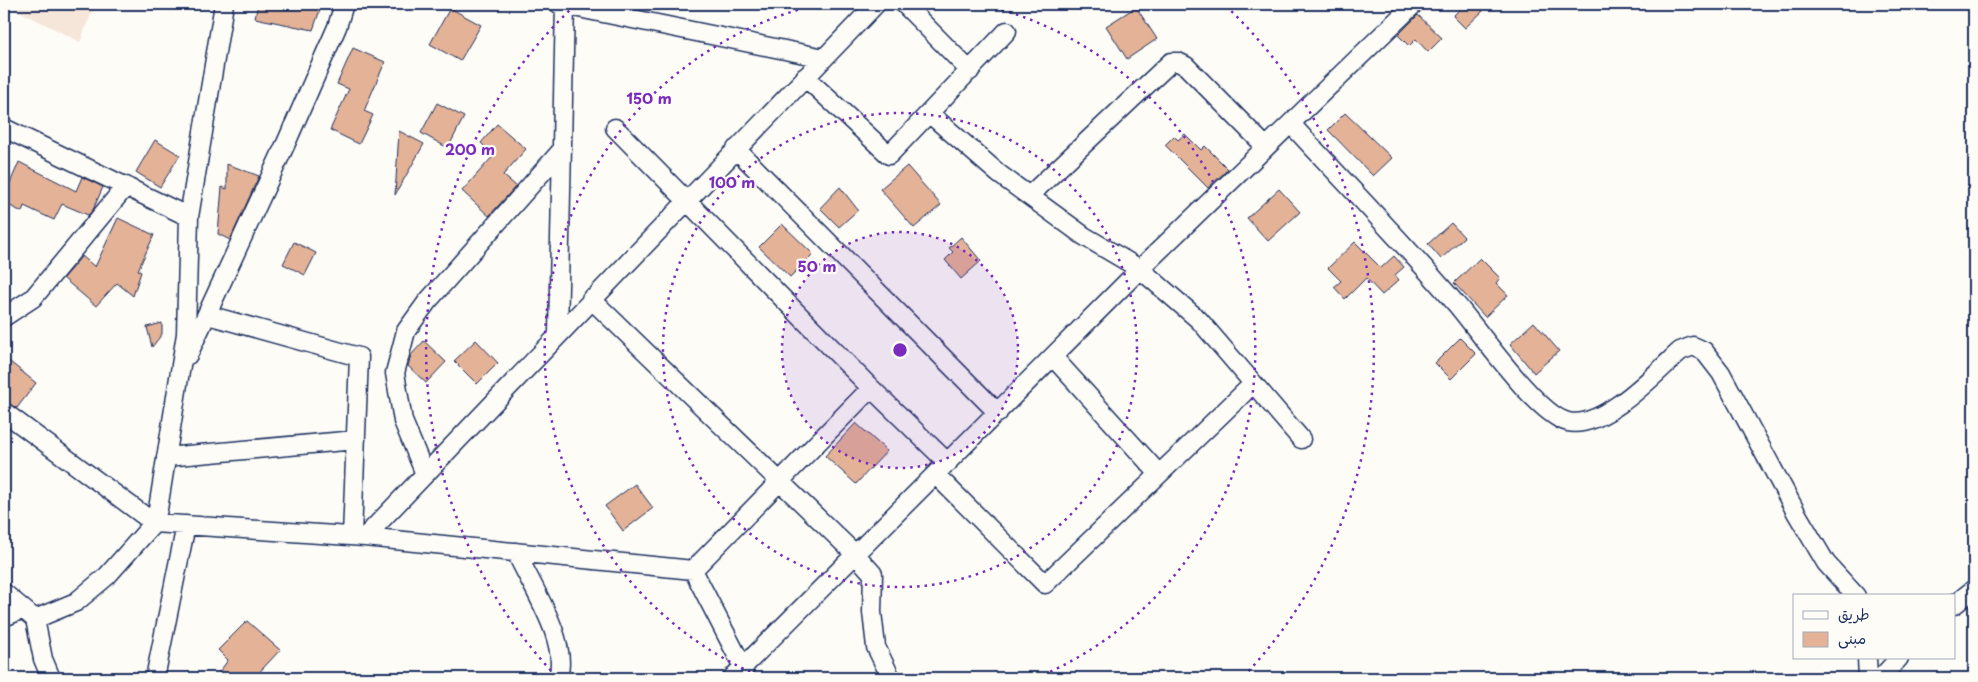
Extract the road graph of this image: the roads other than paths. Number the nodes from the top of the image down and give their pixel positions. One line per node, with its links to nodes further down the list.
1 (224, 4): 21 (street)
2 (344, 4): 24 (street)
3 (563, 4): 8 (street); 17 (street)
4 (876, 4): 8 (street)
5 (904, 4): 9 (street)
6 (1414, 4): 12 (street)
7 (1007, 31): 9 (street)
8 (824, 58): 10 (street)
9 (970, 71): 11 (street)
10 (805, 77): 11 (street); 16 (street)
11 (929, 113): 19 (street)
12 (1291, 124): 15 (street); 48 (street)
13 (4, 128): 18 (street)
14 (615, 128): 20 (street)
15 (1266, 147): 19 (street); 22 (street)
16 (736, 149): 20 (street); 32 (street)
17 (562, 151): 26 (street); 37 (street)
18 (126, 186): 21 (street); 25 (street)
19 (1029, 196): 22 (street)
20 (687, 200): 23 (street); 30 (street)
21 (189, 217): 28 (street)
22 (1140, 269): 27 (street); 29 (street)
23 (591, 299): 26 (street); 39 (street)
24 (208, 314): 28 (street); 34 (street)
25 (4, 317)
26 (558, 333): 37 (street)
27 (1053, 358): 32 (street); 38 (street)
28 (179, 374): 35 (street)
29 (1253, 384): 33 (street); 38 (street)
30 (871, 388): 36 (street); 39 (street)
31 (4, 412): 40 (street)
32 (998, 413): 36 (street)
33 (1301, 439)
34 (356, 440): 35 (street); 42 (street)
35 (166, 457): 40 (street)
36 (942, 469): 38 (street); 44 (street)
37 (424, 474): 42 (street)
38 (1160, 474)
39 (779, 481): 44 (street); 45 (street)
40 (154, 523): 41 (street); 50 (street)
41 (186, 525): 42 (street); 56 (street)
42 (358, 537): 43 (street)
43 (516, 552): 45 (street); 57 (street)
44 (857, 556): 54 (street); 58 (street)
45 (693, 570): 54 (street)
46 (1974, 589): 49 (street)
47 (4, 593): 50 (street)
48 (1854, 594)
49 (1956, 603)
50 (29, 614): 51 (street); 55 (street)
51 (4, 617)
52 (1867, 660): 59 (street)
53 (1897, 660): 60 (street)
54 (738, 674)
55 (51, 678)
56 (155, 678)
57 (558, 678)
58 (891, 678)
59 (1868, 678)
60 (1881, 678)

